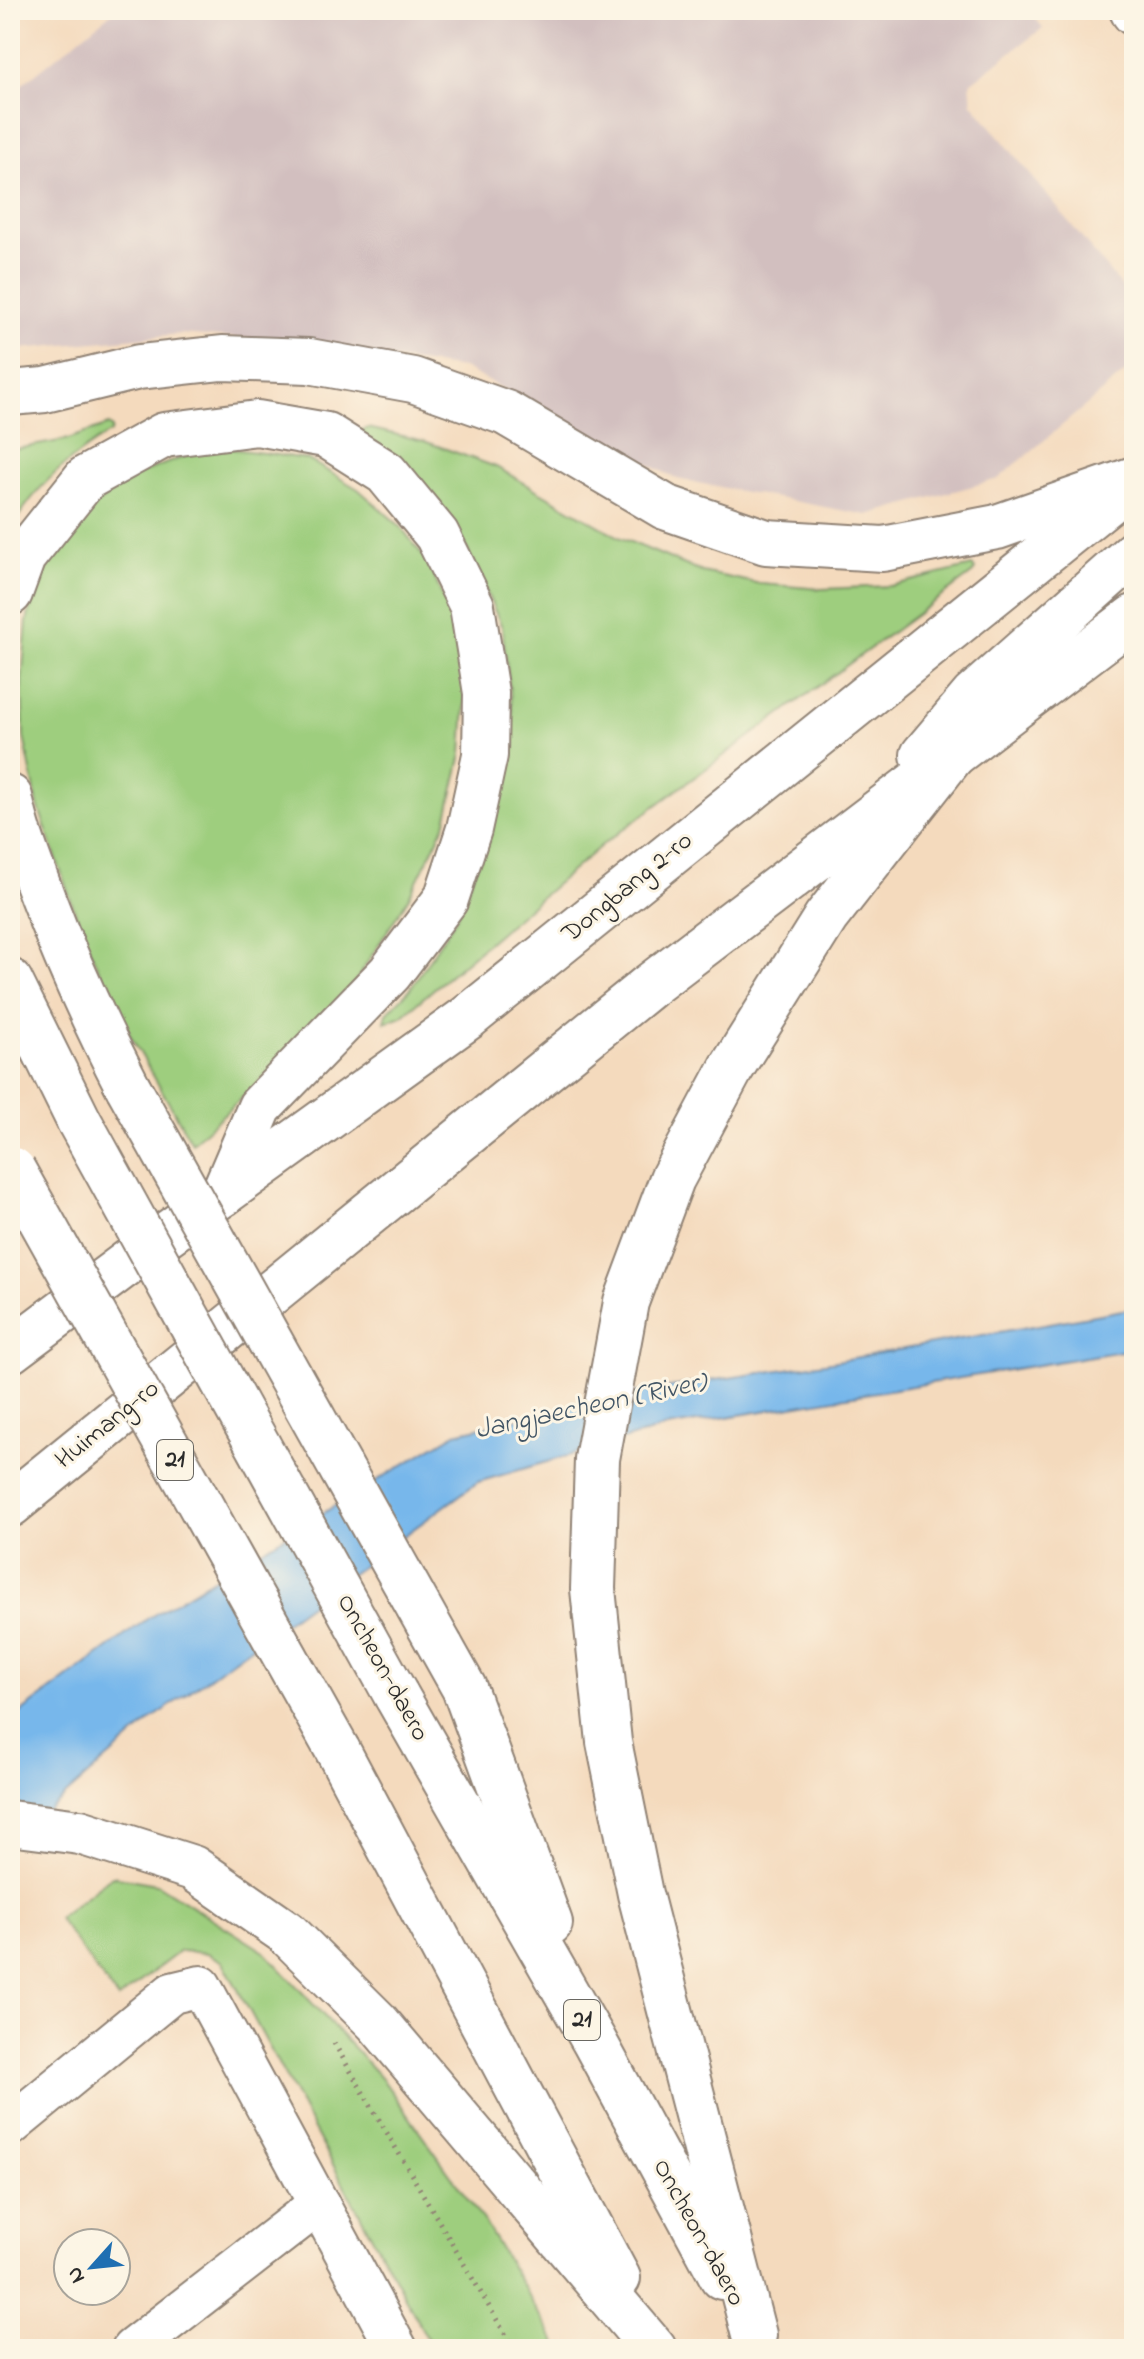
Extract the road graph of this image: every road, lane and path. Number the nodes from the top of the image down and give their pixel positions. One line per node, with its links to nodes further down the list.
1 (10, 393): 2 (main road)
2 (1134, 480): 11 (main road, Dongbang 2-ro)
3 (1134, 553): 8 (main road)
4 (10, 593): 11 (main road)
5 (1134, 617): 6 (main road)
6 (952, 756): 8 (main road); 19 (main road)
7 (10, 797): 16 (main road, bridge)
8 (867, 821): 13 (main road, Huimang-ro)
9 (10, 981): 16 (main road, Oncheon-daero / 21, bridge)
10 (12, 1167): 23 (main road, 21, bridge)
11 (223, 1194): 12 (main road, Dongbang 2-ro)
12 (10, 1351)
13 (10, 1505)
14 (10, 1823): 23 (main road)
15 (329, 2036): 22 (path)
16 (594, 2041): 19 (main road, Oncheon-daero / 21)
17 (10, 2126): 18 (street)
18 (319, 2204): 20 (street); 21 (street)
19 (758, 2342)
20 (132, 2349)
21 (397, 2349)
22 (514, 2349)
23 (655, 2349)

